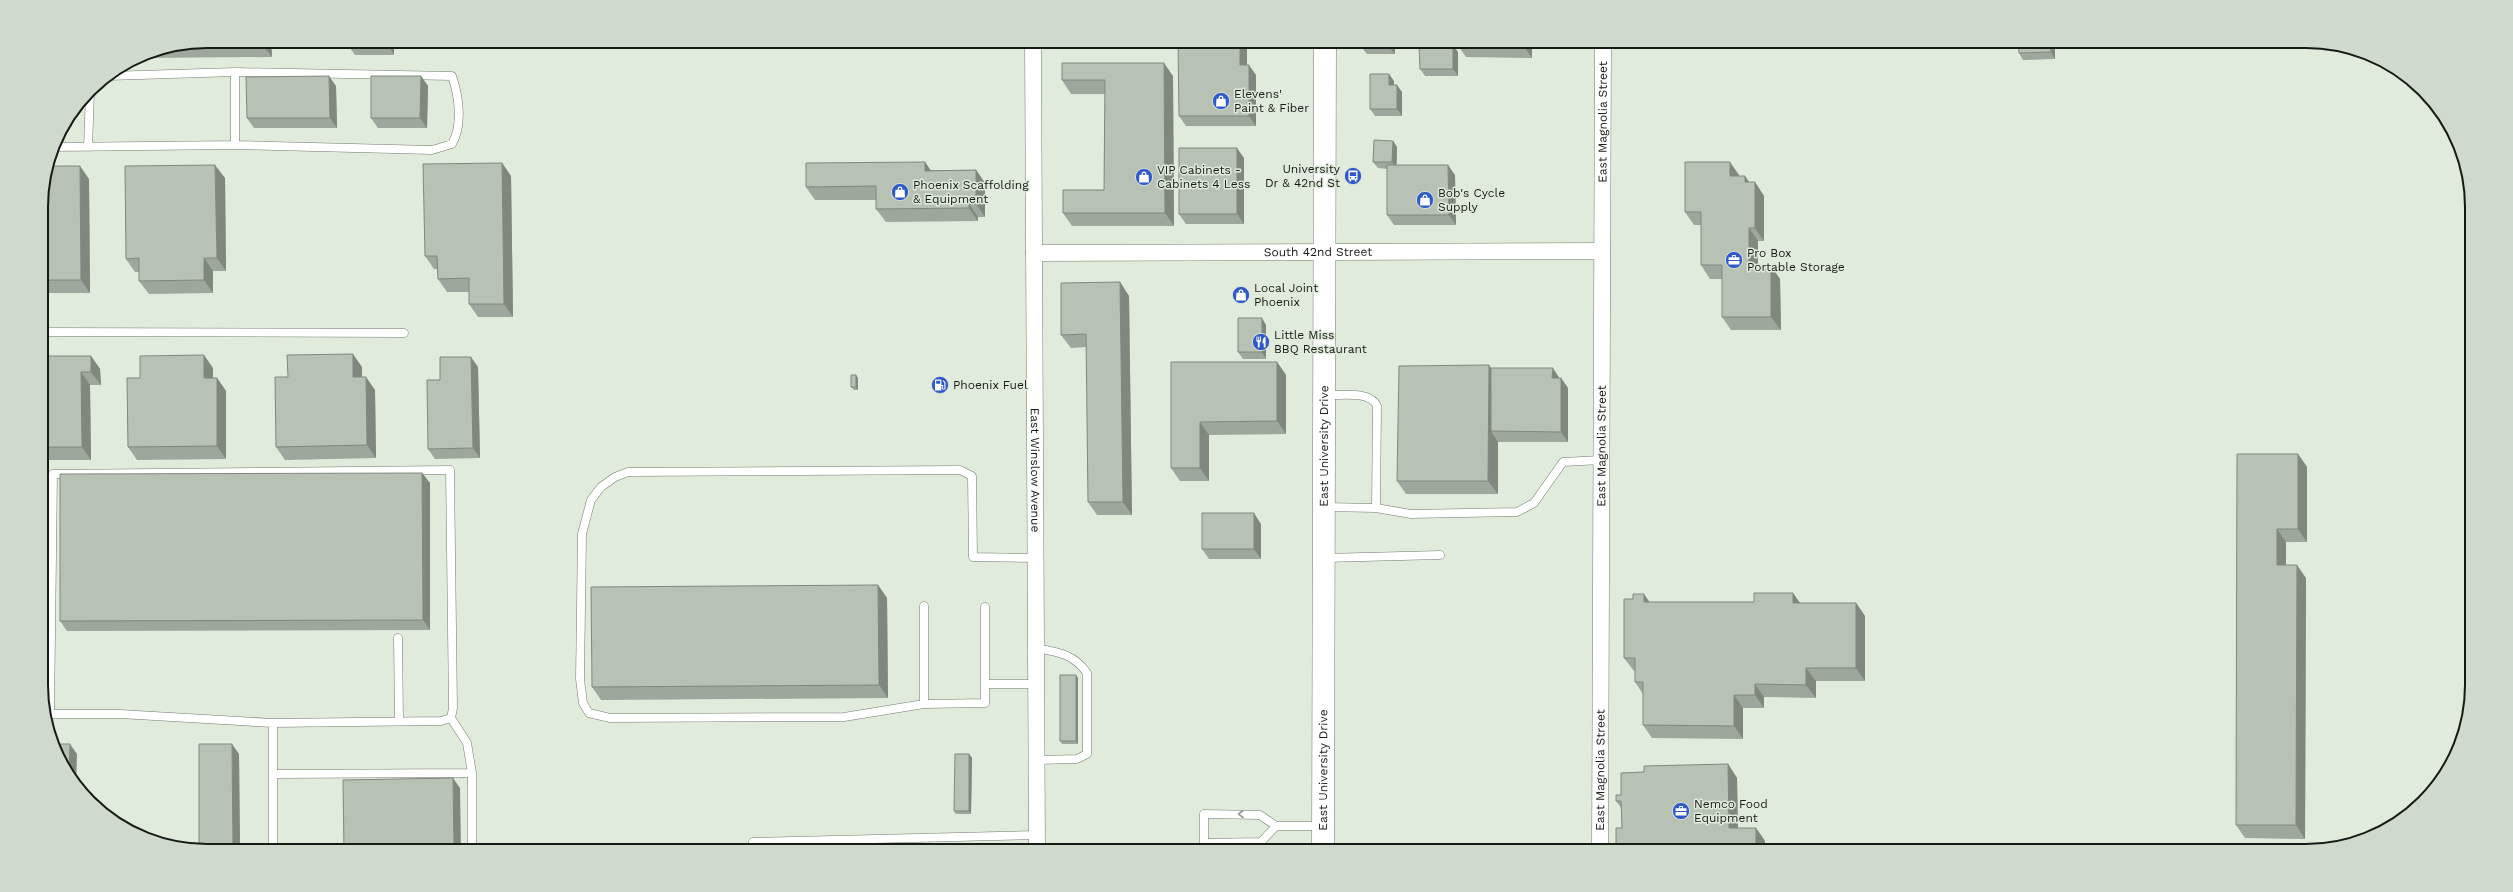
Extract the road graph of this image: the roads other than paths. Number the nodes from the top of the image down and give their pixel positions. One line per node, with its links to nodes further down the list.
1 (1032, 48): 12 (street, East Winslow Avenue)
2 (1324, 48): 11 (main road, East University Drive)
3 (1603, 48): 10 (street, East Magnolia Street)
4 (234, 72): 5 (lane); 7 (lane); 7 (lane)
5 (118, 76)
6 (90, 100): 9 (lane)
7 (235, 145): 9 (lane)
8 (60, 147): 9 (lane)
9 (88, 147)
10 (1602, 251): 11 (street, South 42nd Street); 16 (street, East Magnolia Street)
11 (1324, 252): 12 (street, South 42nd Street); 15 (main road, East University Drive)
12 (1034, 253): 20 (street, East Winslow Avenue)
13 (48, 332): 14 (lane)
14 (404, 333)
15 (1325, 395): 17 (main road, East University Drive); 18 (lane)
16 (1601, 460): 18 (lane); 44 (street, East Magnolia Street)
17 (1325, 507): 18 (lane); 21 (main road, East University Drive)
18 (1376, 508)
19 (1440, 555): 21 (lane)
20 (1036, 558): 25 (street, East Winslow Avenue); 29 (lane)
21 (1325, 558): 38 (main road, East University Drive)
22 (924, 606): 29 (lane)
23 (985, 607): 27 (lane)
24 (398, 638): 32 (lane)
25 (1036, 648): 28 (street, East Winslow Avenue); 34 (lane)
26 (48, 674): 31 (lane)
27 (985, 684): 28 (lane); 29 (lane)
28 (1036, 684): 34 (street, East Winslow Avenue)
29 (924, 704)
30 (51, 714): 33 (lane)
31 (451, 718): 32 (lane); 35 (lane)
32 (399, 721): 33 (lane)
33 (273, 723): 36 (lane)
34 (1037, 760): 39 (street, East Winslow Avenue)
35 (472, 773): 36 (lane); 41 (lane)
36 (273, 774): 40 (lane)
37 (1276, 826): 37 (lane, one-way to 37); 38 (lane)
38 (1323, 826): 43 (main road, East University Drive)
39 (1037, 843): 42 (lane)
40 (272, 844)
41 (472, 844)
42 (753, 844)
43 (1323, 844)
44 (1600, 844)

